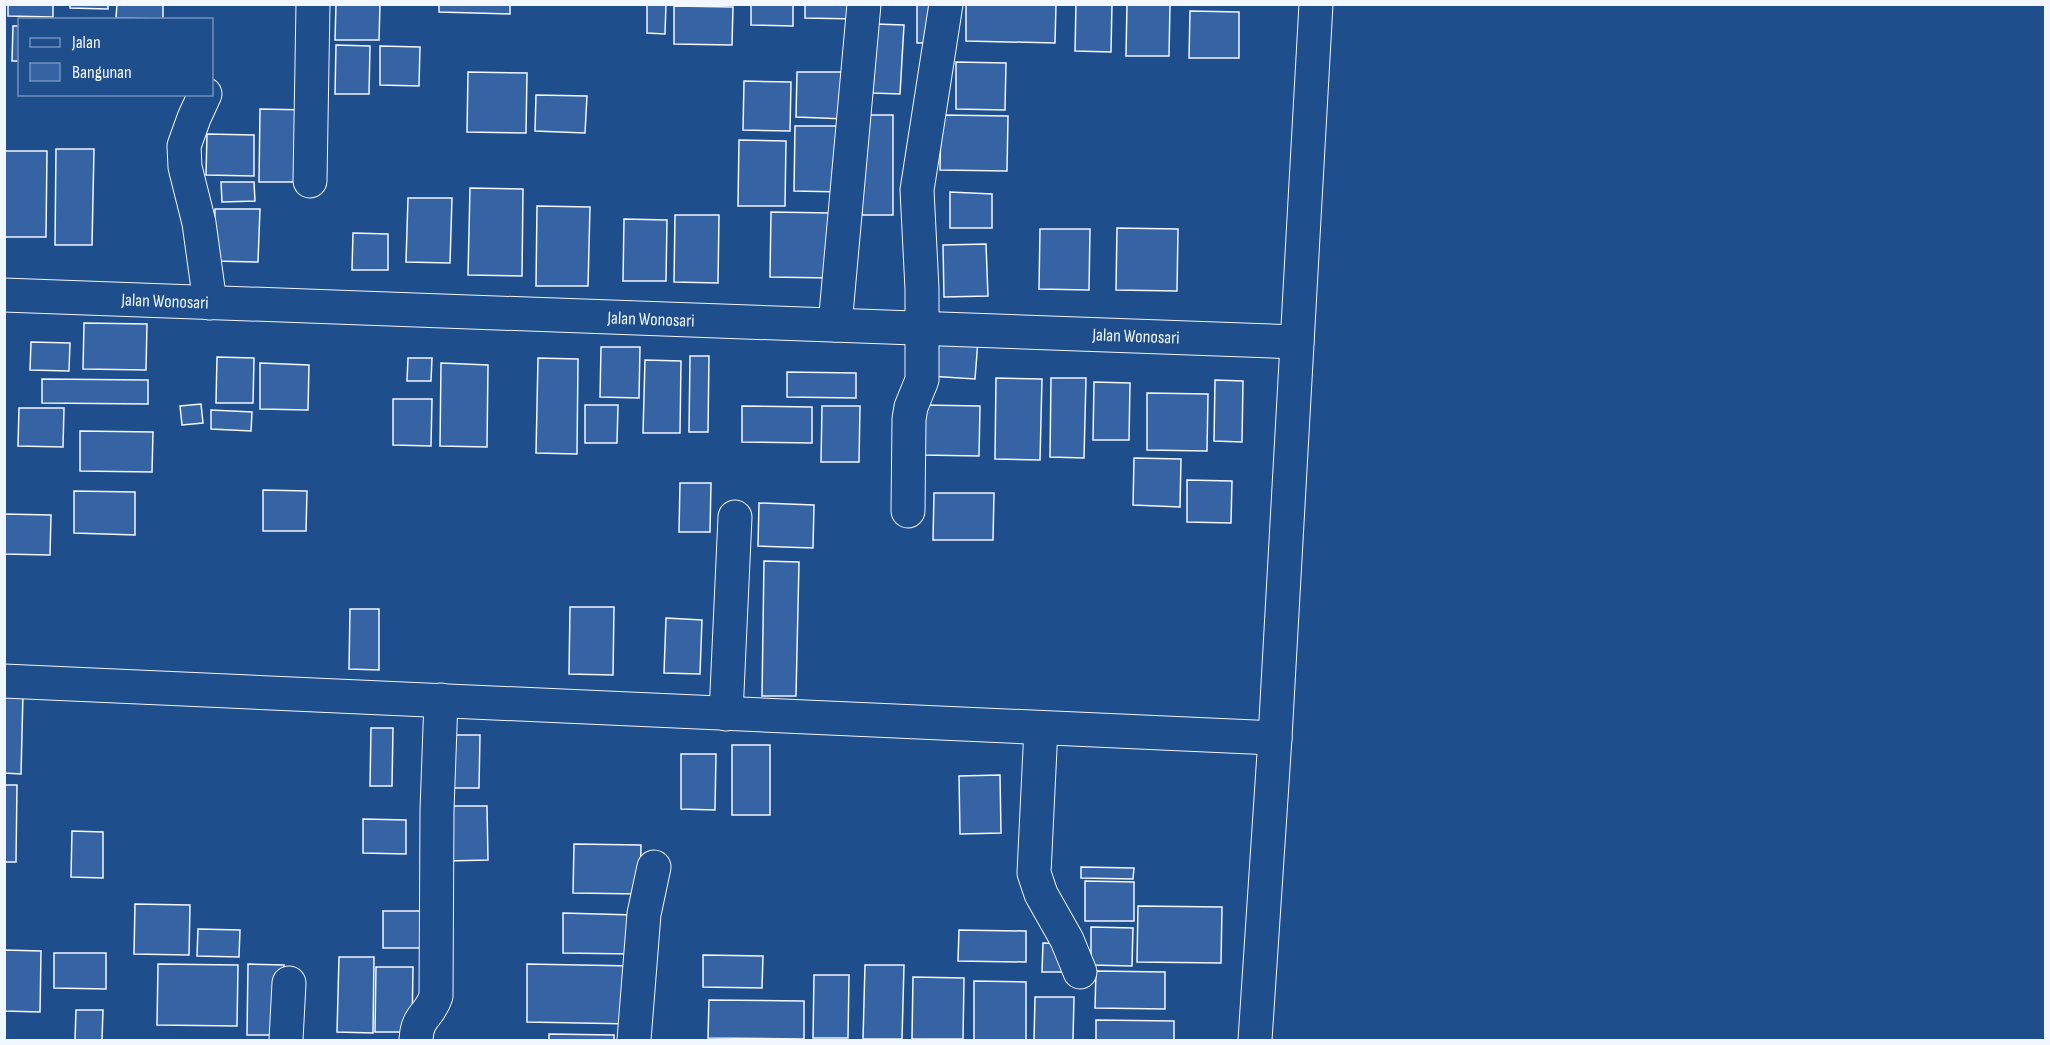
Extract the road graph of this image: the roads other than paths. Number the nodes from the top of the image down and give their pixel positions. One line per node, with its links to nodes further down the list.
1 (313, 4): 6 (street)
2 (864, 4): 9 (street)
3 (946, 4): 10 (street)
4 (1316, 4): 11 (street)
5 (204, 96): 8 (street)
6 (310, 181)
7 (4, 295): 8 (street, Jalan Wonosari)
8 (210, 303): 9 (street, Jalan Wonosari)
9 (835, 326): 10 (street, Jalan Wonosari)
10 (924, 329): 11 (street, Jalan Wonosari); 12 (street)
11 (1297, 342): 18 (street)
12 (908, 511)
13 (735, 517): 16 (street)
14 (4, 681): 15 (street)
15 (441, 700): 16 (street); 23 (street)
16 (726, 714): 17 (street)
17 (1041, 728): 18 (street); 20 (street)
18 (1275, 738): 25 (street)
19 (654, 867): 24 (street)
20 (1080, 972)
21 (289, 983): 22 (street)
22 (286, 1041)
23 (416, 1041)
24 (634, 1041)
25 (1255, 1041)

